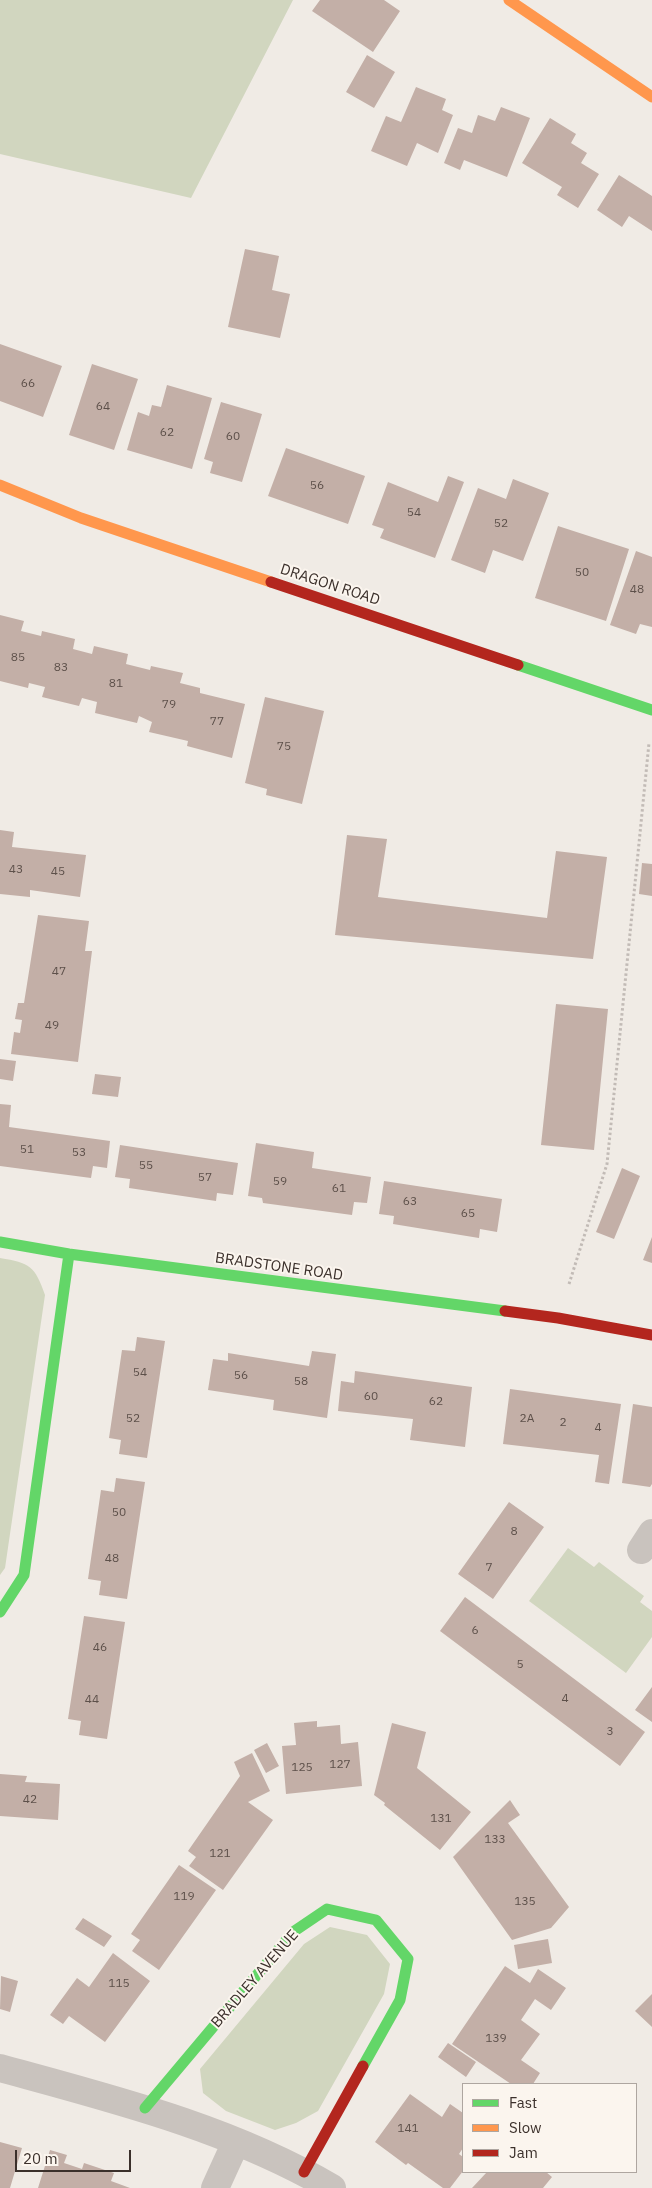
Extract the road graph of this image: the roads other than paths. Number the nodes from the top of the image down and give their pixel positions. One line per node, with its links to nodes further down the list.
1 (509, 0): 2 (street)
2 (652, 97)
3 (0, 485): 4 (street, DRAGON ROAD)
4 (652, 710)
5 (0, 1242): 6 (street, BRADSTONE ROAD)
6 (69, 1254): 7 (street, BRADSTONE ROAD); 8 (street)
7 (652, 1336)
8 (0, 1612)
9 (0, 2068): 10 (street)
10 (145, 2108): 11 (street); 12 (street, BRADLEY AVENUE)
11 (236, 2142): 12 (street); 13 (street)
12 (304, 2172): 14 (street)
13 (215, 2188)
14 (332, 2188)

